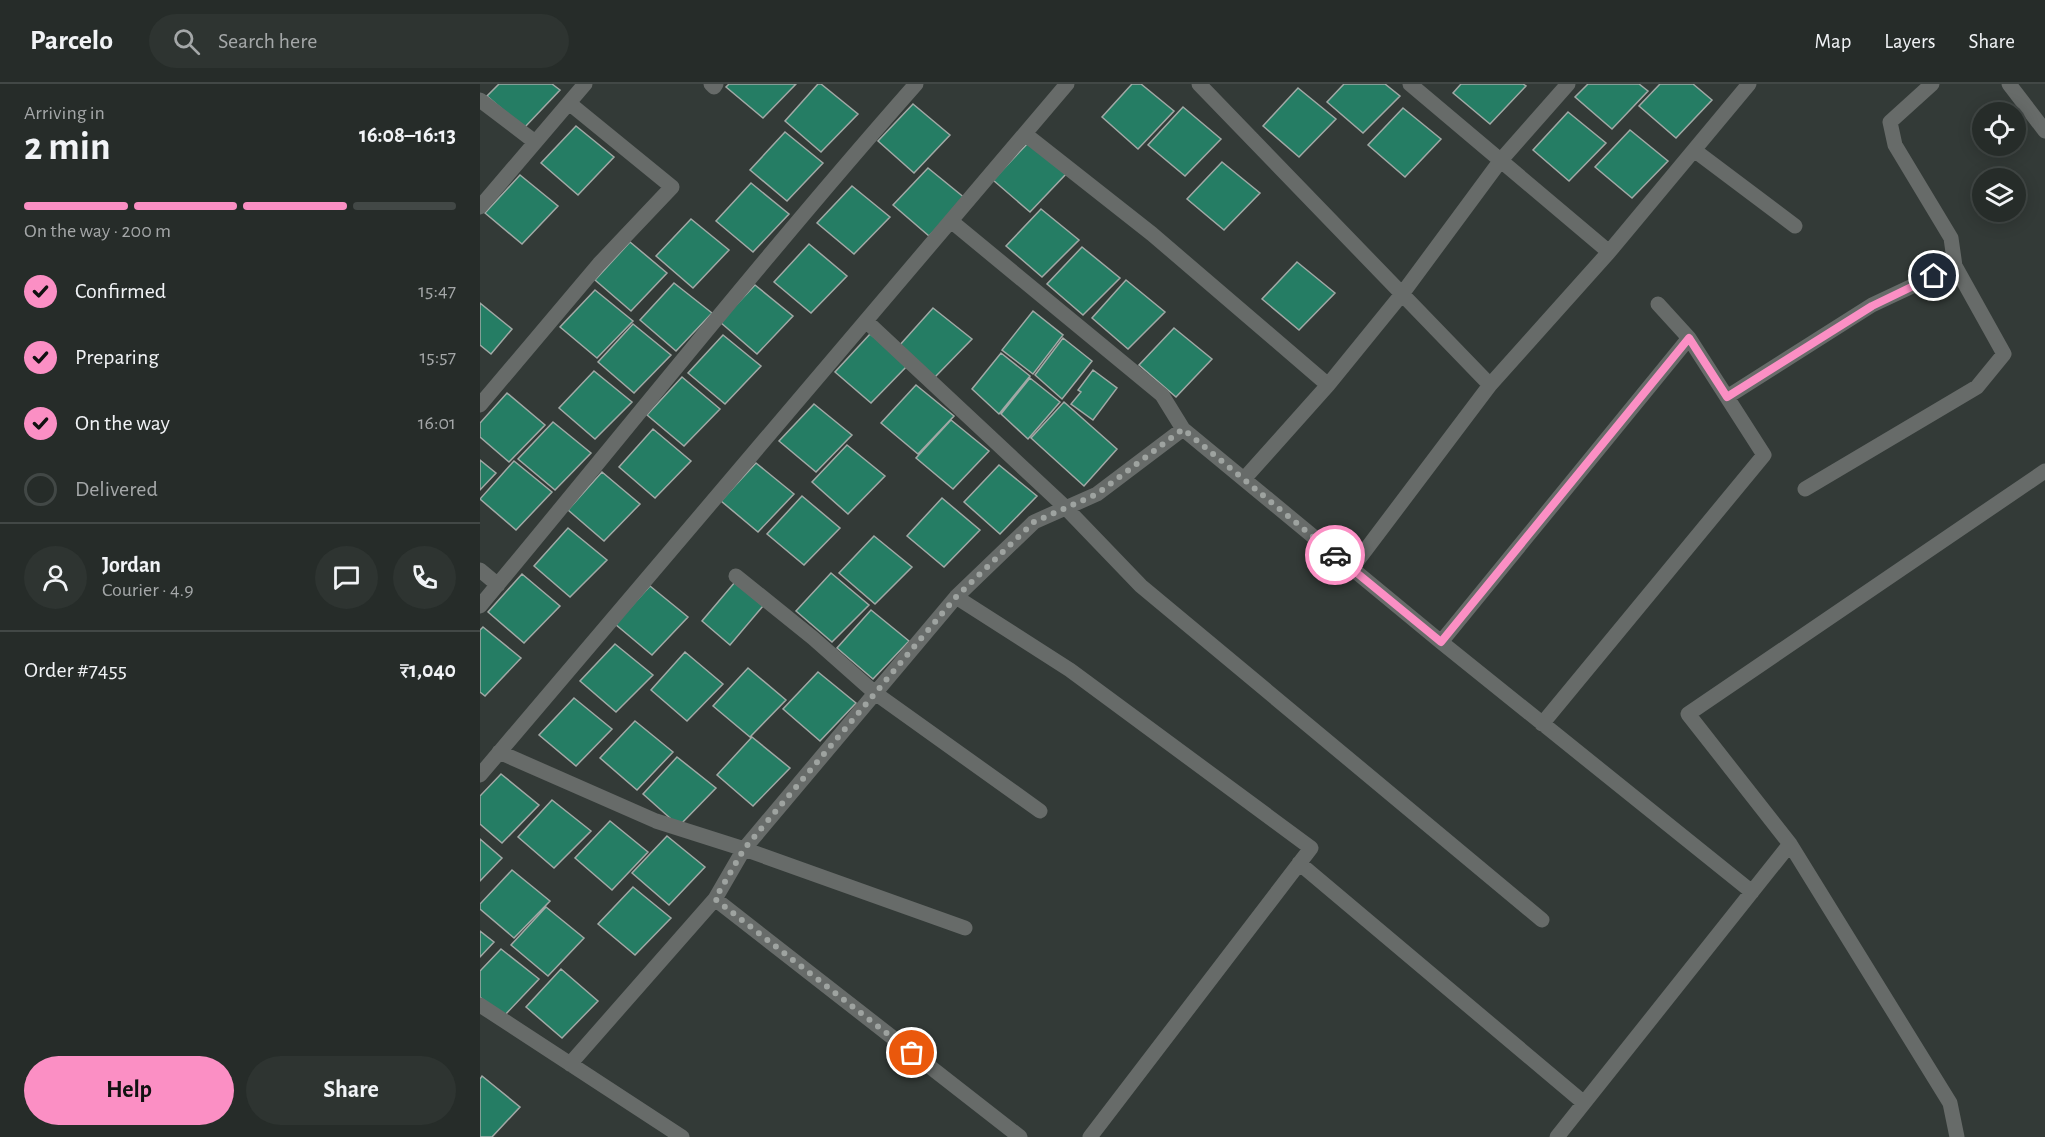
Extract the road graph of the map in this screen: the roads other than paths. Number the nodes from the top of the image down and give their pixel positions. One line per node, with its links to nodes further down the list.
1 (585, 84): 13 (street)
2 (711, 84): 3 (street)
3 (716, 84)
4 (916, 84): 40 (street)
5 (1067, 84): 15 (street)
6 (1199, 84): 24 (street)
7 (1410, 84): 18 (street)
8 (1568, 84): 18 (street)
9 (1749, 84): 17 (street)
10 (1932, 84): 23 (street)
11 (2009, 84): 14 (street)
12 (480, 100): 16 (street)
13 (569, 103): 16 (street); 31 (street)
14 (2045, 131)
15 (1025, 134): 20 (street); 28 (street)
16 (535, 142): 19 (street)
17 (1694, 150): 21 (street); 22 (street)
18 (1501, 160): 22 (street); 24 (street)
19 (480, 207)
20 (951, 221): 26 (street); 32 (street)
21 (1795, 226)
22 (1609, 252): 29 (street)
23 (1955, 266): 30 (street); 35 (street)
24 (1402, 294): 28 (street); 29 (street)
25 (1658, 304): 27 (street)
26 (866, 321): 36 (street); 46 (street)
27 (1689, 338): 30 (street); 43 (street)
28 (1328, 385): 34 (street)
29 (1490, 385): 37 (street)
30 (1727, 397): 45 (street)
31 (480, 405)
32 (1183, 429): 34 (street); 36 (street)
33 (2045, 471): 49 (street)
34 (1244, 479): 37 (street)
35 (1805, 489)
36 (1065, 507): 41 (street); 54 (street)
37 (1352, 568): 43 (street)
38 (480, 570): 40 (street)
39 (736, 576): 44 (street)
40 (498, 585): 42 (street)
41 (956, 597): 44 (street); 51 (street)
42 (480, 606)
43 (1441, 642): 45 (street)
44 (875, 693): 48 (street); 50 (street)
45 (1542, 724): 52 (street)
46 (499, 752): 47 (street); 50 (street)
47 (480, 775)
48 (1040, 812)
49 (1790, 844): 52 (street); 63 (street)
50 (744, 849): 53 (street); 55 (street)
51 (1299, 863): 58 (street); 61 (street)
52 (1752, 892): 58 (street)
53 (715, 899): 57 (street); 60 (street)
54 (1542, 920)
55 (965, 928)
56 (480, 1005): 57 (street)
57 (570, 1064): 59 (street)
58 (1584, 1103): 62 (street)
59 (682, 1137)
60 (1020, 1137)
61 (1090, 1137)
62 (1557, 1137)
63 (1957, 1137)

